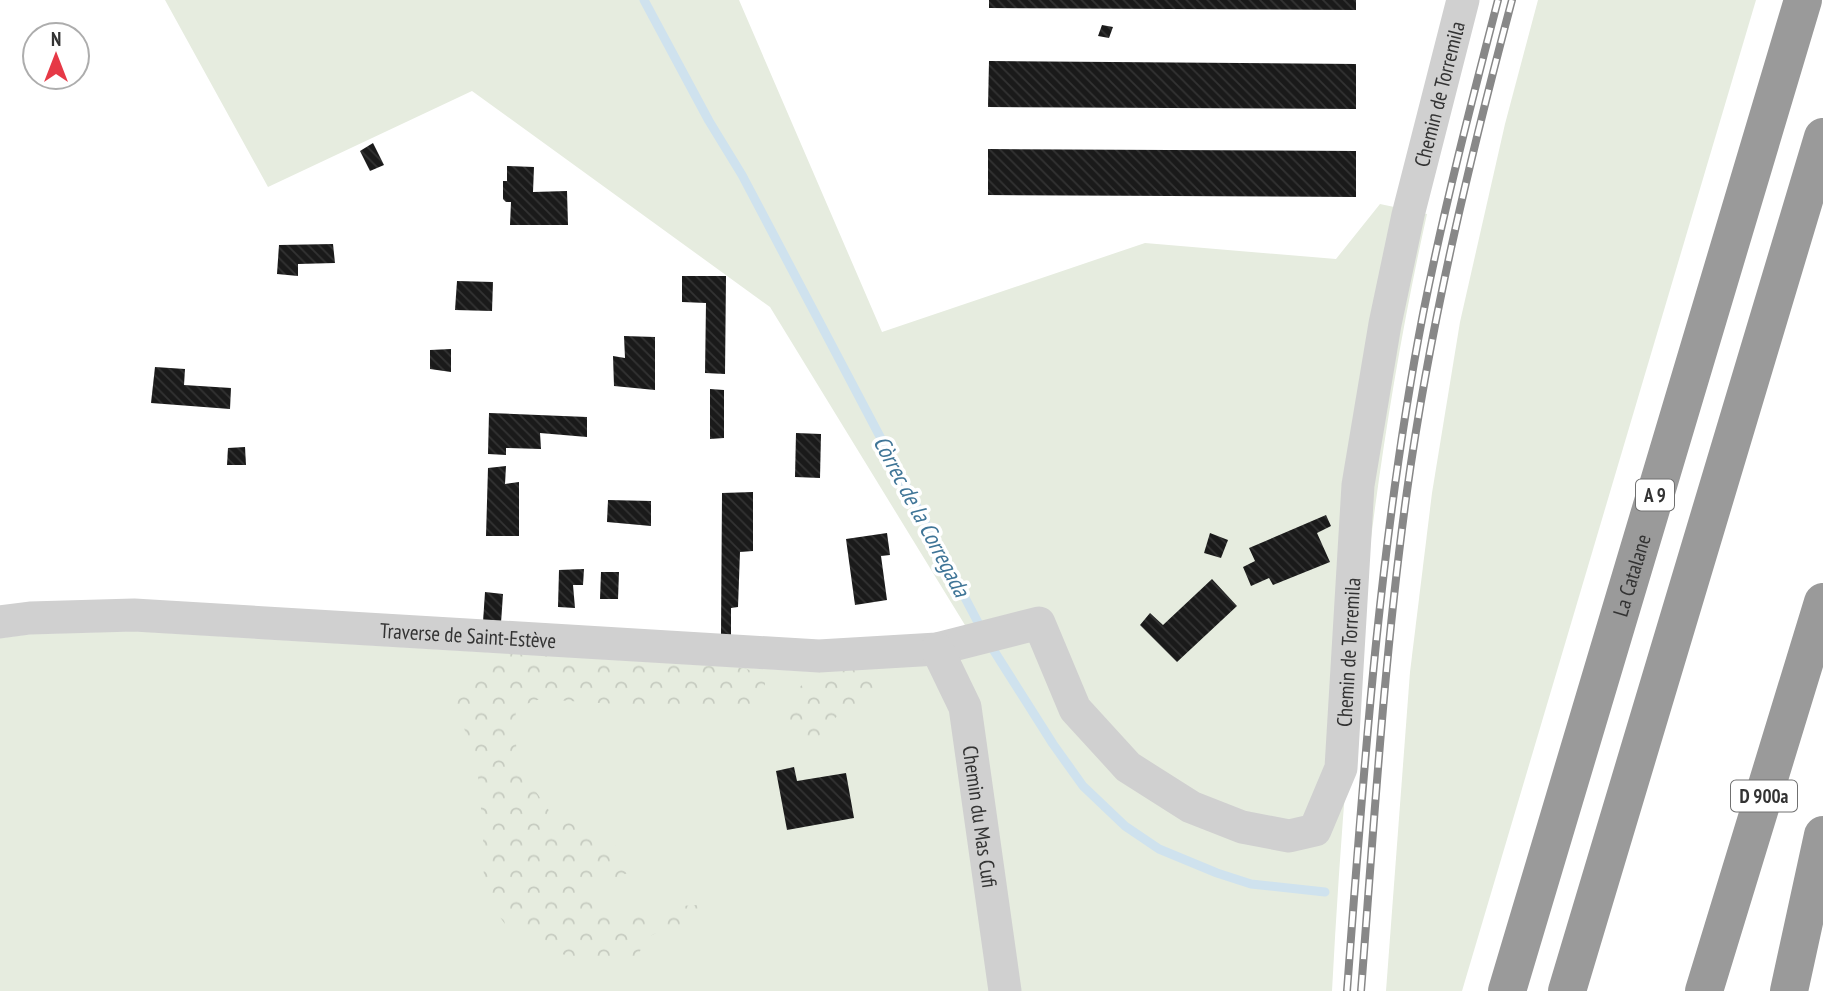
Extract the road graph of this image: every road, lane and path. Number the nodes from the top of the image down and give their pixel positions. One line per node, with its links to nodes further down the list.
1 (1462, 0): 6 (street, Chemin de Torremila)
2 (1803, 0): 9 (highway, La Catalane / A 9)
3 (1823, 137): 10 (highway)
4 (1823, 602): 11 (highway, D 900a)
5 (0, 622): 6 (street, Traverse de Saint-Estève)
6 (937, 649): 8 (street, Chemin du Mas Cufi)
7 (1823, 835): 12 (highway)
8 (1005, 991)
9 (1507, 991)
10 (1567, 991)
11 (1704, 991)
12 (1789, 991)

